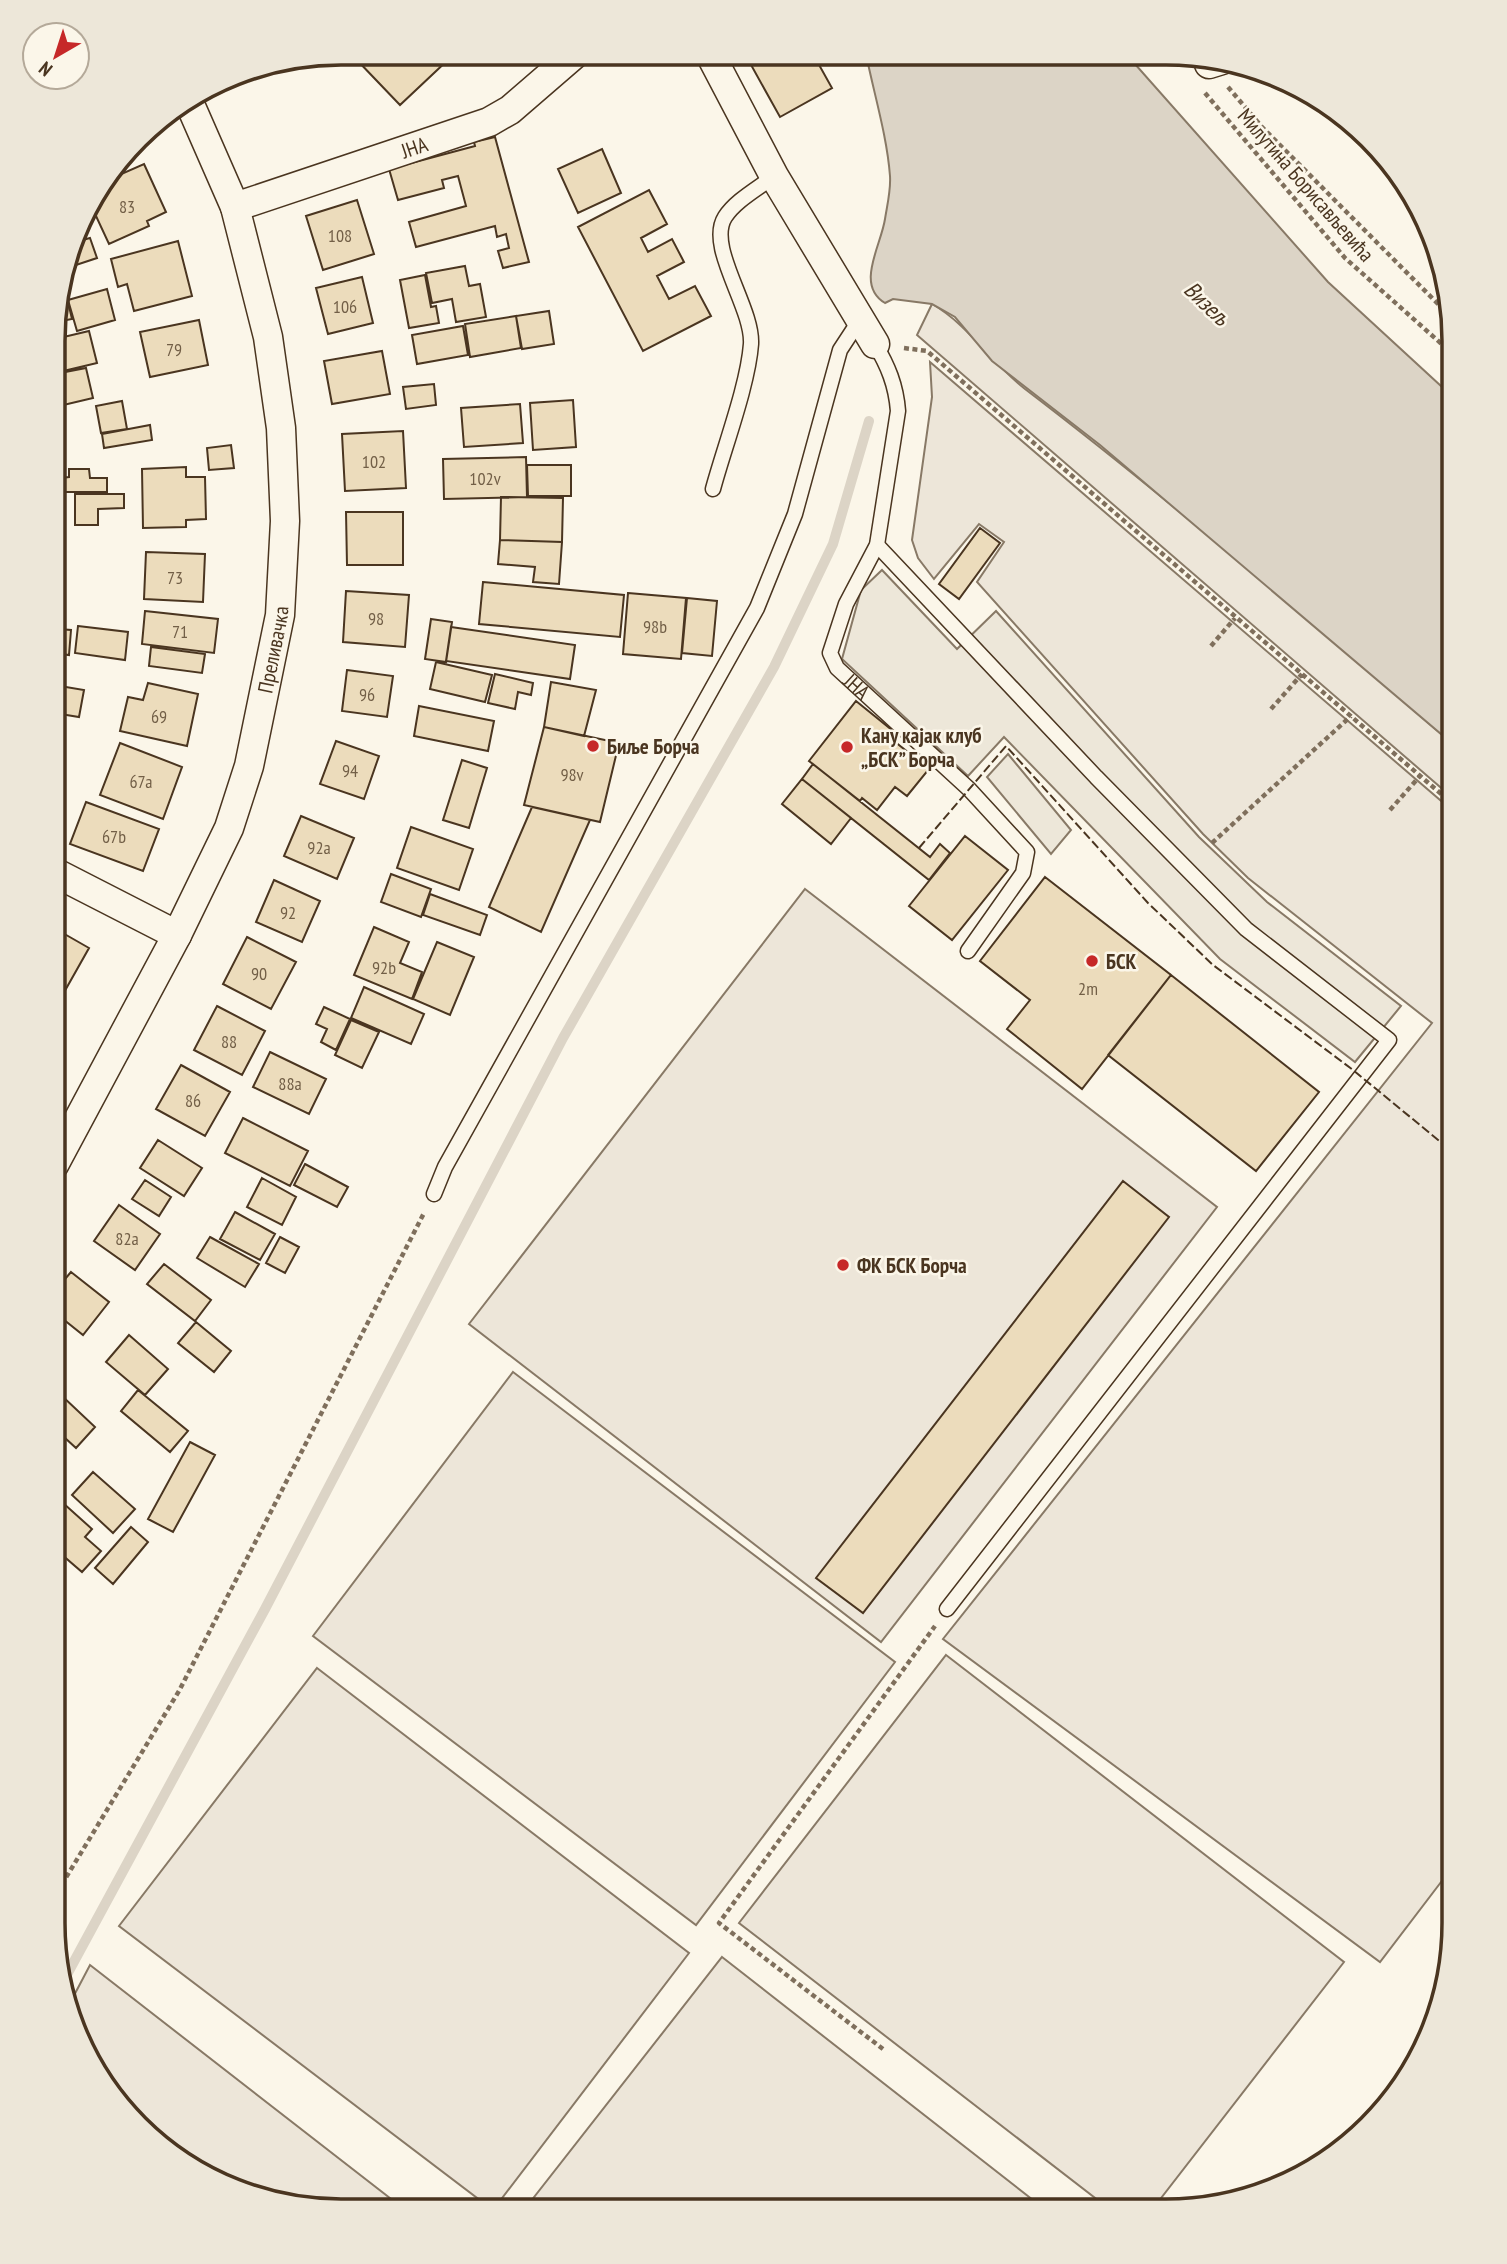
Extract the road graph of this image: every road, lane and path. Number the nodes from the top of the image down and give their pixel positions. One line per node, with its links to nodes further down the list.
1 (562, 65): 6 (street, ЈНА)
2 (716, 65): 5 (street, ЈНА)
3 (1204, 71): 7 (path); 9 (path, Милутина Борисављевића)
4 (192, 108): 6 (street, Преливачка)
5 (774, 176): 8 (street, ЈНА); 10 (lane)
6 (235, 207): 22 (street, Преливачка)
7 (1440, 305)
8 (867, 332): 11 (lane, ЈНА); 12 (path); 25 (lane)
9 (1442, 344)
10 (713, 489)
11 (877, 545): 23 (lane, ЈНА); 26 (lane)
12 (1235, 618): 13 (path); 14 (path)
13 (1211, 646)
14 (1301, 674): 15 (path); 16 (path)
15 (1271, 709)
16 (1351, 716): 17 (path); 20 (path)
17 (1420, 776): 18 (path); 19 (path)
18 (1442, 795)
19 (1390, 810)
20 (1212, 843)
21 (65, 878): 22 (street)
22 (177, 935): 24 (street, Преливачка)
23 (968, 951)
24 (65, 1144)
25 (434, 1194): 27 (path)
26 (947, 1609): 28 (path)
27 (65, 1878)
28 (883, 2049)

